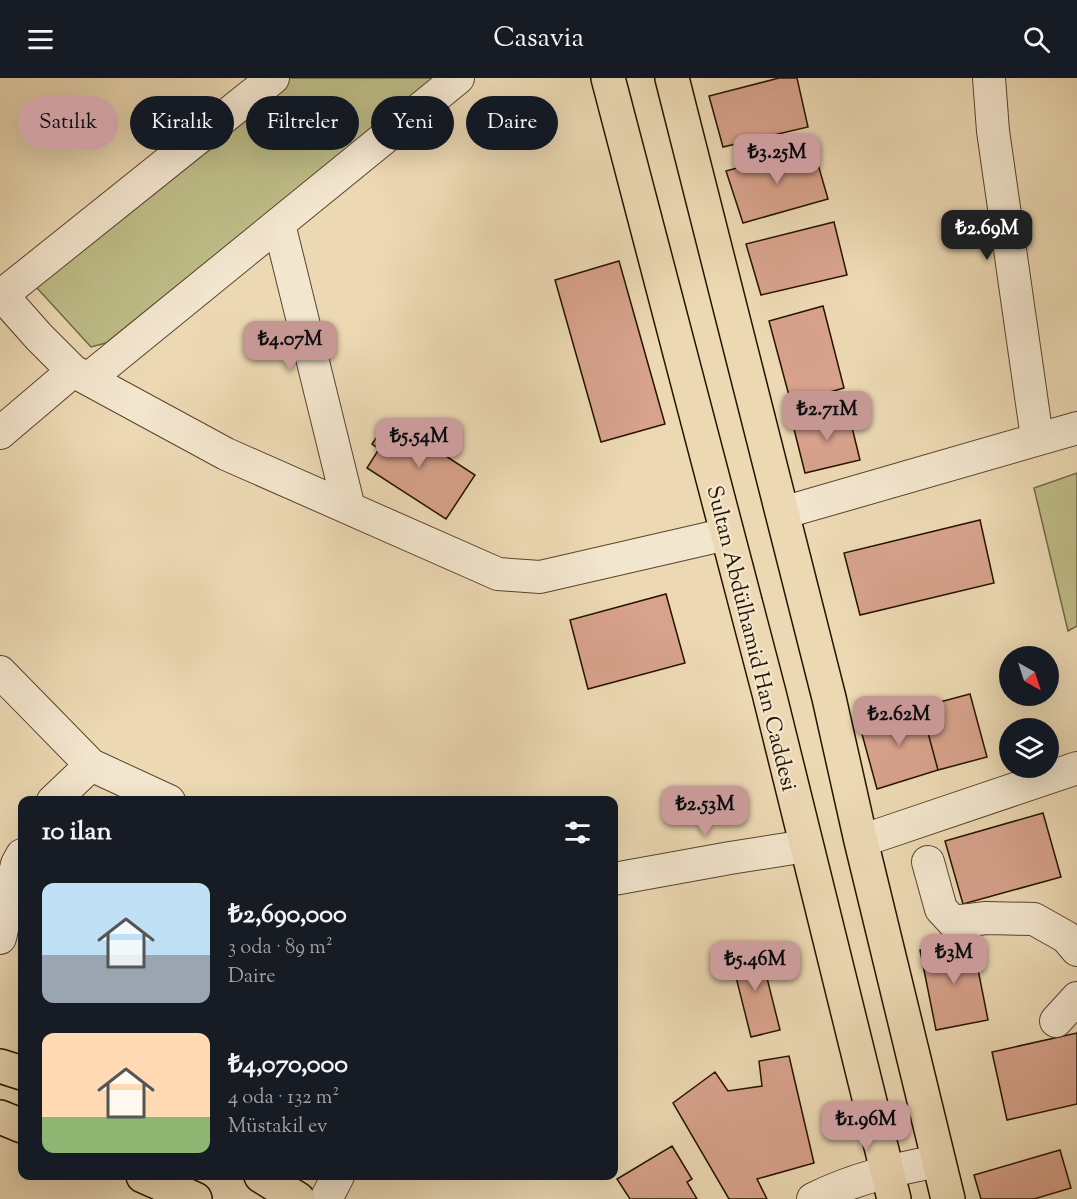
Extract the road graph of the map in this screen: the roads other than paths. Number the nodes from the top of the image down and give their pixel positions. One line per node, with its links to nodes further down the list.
1 (273, 78): 7 (street)
2 (458, 78): 6 (street)
3 (608, 78): 14 (main road, Sultan Abdülhamid Han Caddesi)
4 (672, 78): 13 (main road)
5 (988, 78): 11 (street)
6 (279, 224): 8 (street); 12 (street)
7 (1, 294): 8 (street)
8 (81, 375): 10 (street); 12 (street)
9 (1077, 428): 11 (street)
10 (0, 433)
11 (1038, 438): 13 (street)
12 (349, 508): 14 (street)
13 (782, 513): 20 (main road)
14 (727, 534): 21 (main road, Sultan Abdülhamid Han Caddesi)
15 (0, 672): 16 (street)
16 (91, 765): 18 (street); 19 (street)
17 (1077, 768): 20 (street)
18 (57, 796)
19 (158, 796)
20 (861, 841): 33 (main road)
21 (806, 846): 24 (street); 37 (main road, Sultan Abdülhamid Han Caddesi)
22 (18, 862): 25 (street)
23 (928, 862): 26 (street)
24 (618, 878)
25 (0, 938)
26 (1077, 950)
27 (1077, 998): 28 (street)
28 (1056, 1021)
29 (0, 1066): 30 (main road)
30 (18, 1072)
31 (0, 1117): 32 (main road)
32 (18, 1124)
33 (939, 1161): 37 (street); 42 (main road)
34 (152, 1180): 38 (main road)
35 (267, 1180): 39 (main road)
36 (336, 1180): 40 (street)
37 (891, 1185): 41 (street)
38 (195, 1199)
39 (298, 1199)
40 (326, 1199)
41 (813, 1199)
42 (948, 1199)

